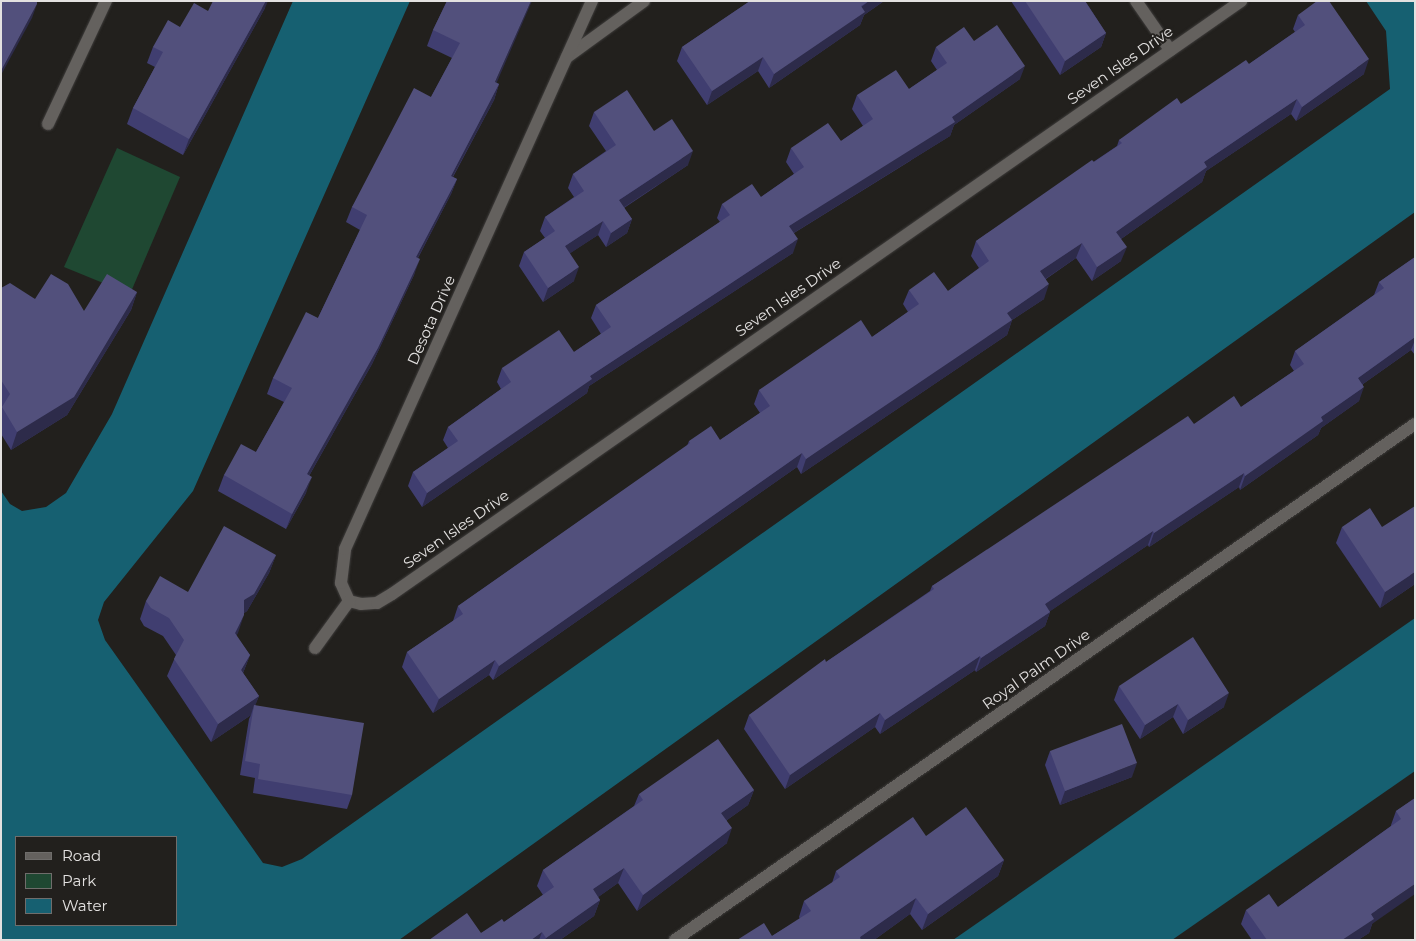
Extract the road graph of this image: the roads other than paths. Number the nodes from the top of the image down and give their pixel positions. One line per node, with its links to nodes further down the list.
1 (106, 1): 8 (street)
2 (592, 1): 7 (street, Desota Drive)
3 (644, 1): 7 (street)
4 (1136, 1): 6 (street)
5 (1241, 1): 6 (street, Seven Isles Drive)
6 (1170, 50): 10 (street, Seven Isles Drive)
7 (565, 59): 10 (street, Desota Drive)
8 (48, 124)
9 (1415, 424): 12 (street, Royal Palm Drive)
10 (349, 601): 11 (street)
11 (315, 648)
12 (675, 940)

